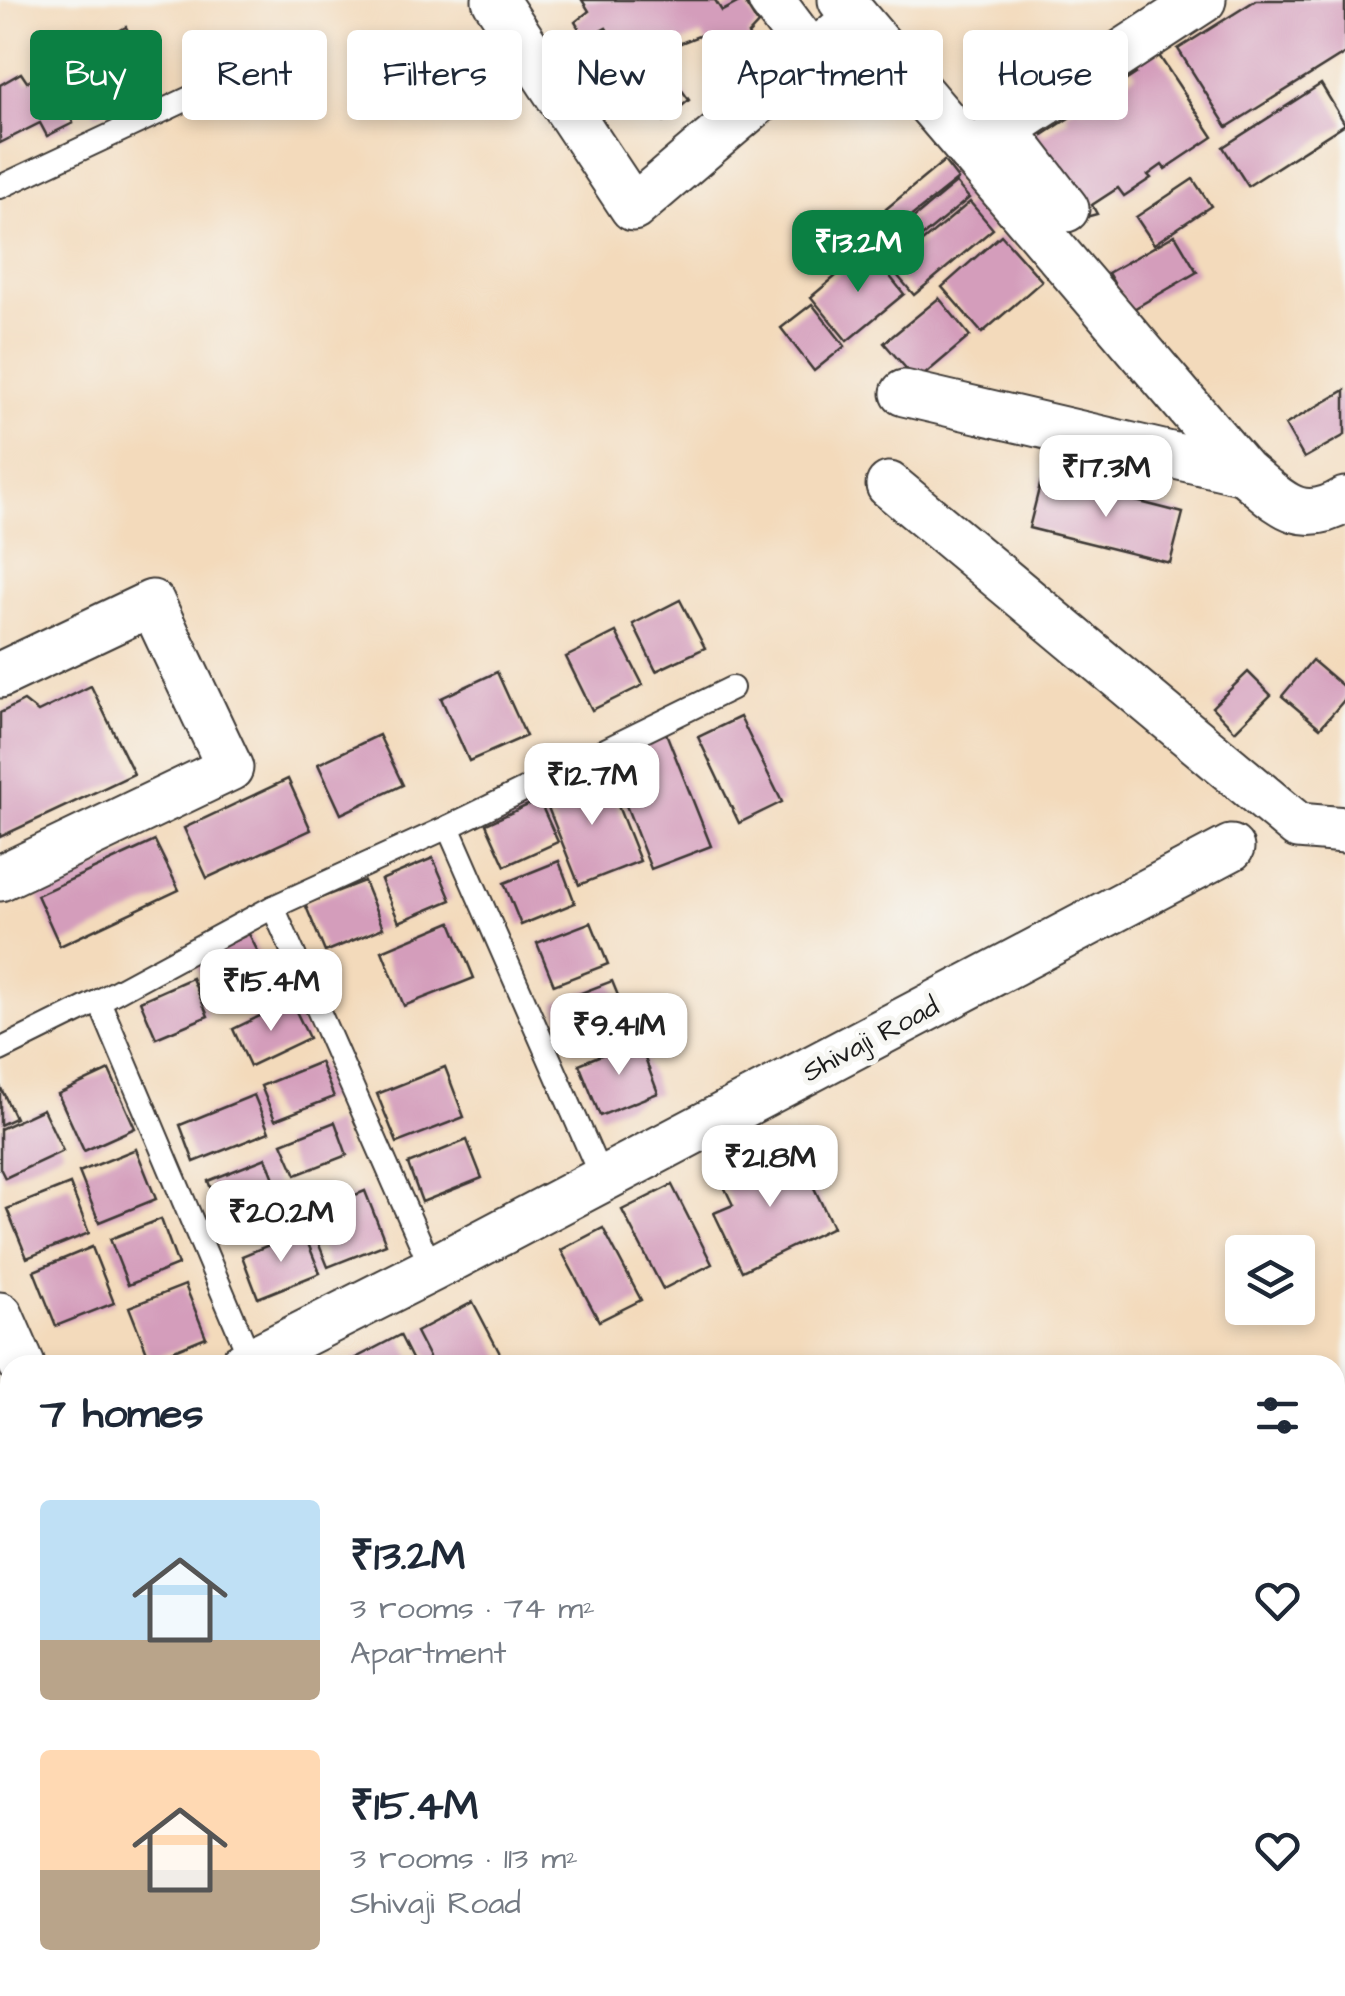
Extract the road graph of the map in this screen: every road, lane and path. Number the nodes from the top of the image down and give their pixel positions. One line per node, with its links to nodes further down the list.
1 (495, 0): 8 (street)
2 (771, 0): 5 (street)
3 (1204, 0): 9 (street)
4 (848, 9): 6 (street); 9 (street)
5 (794, 30)
6 (832, 30)
7 (182, 102): 10 (lane)
8 (738, 120)
9 (988, 141): 11 (street); 13 (street)
10 (0, 186)
11 (1066, 209)
12 (904, 393): 13 (street)
13 (1244, 472): 15 (street)
14 (889, 485): 19 (street)
15 (1345, 500)
16 (0, 675): 21 (street)
17 (732, 688): 18 (lane)
18 (448, 828): 22 (lane); 25 (lane)
19 (1345, 830)
20 (1231, 848): 25 (street, Shivaji Road)
21 (0, 878)
22 (273, 907): 23 (lane); 26 (lane)
23 (99, 1001): 24 (lane); 29 (lane)
24 (0, 1050)
25 (602, 1180): 26 (street, Shivaji Road)
26 (432, 1270): 30 (street, Shivaji Road)
27 (0, 1315): 28 (street)
28 (18, 1355)
29 (244, 1355)
30 (263, 1355)

